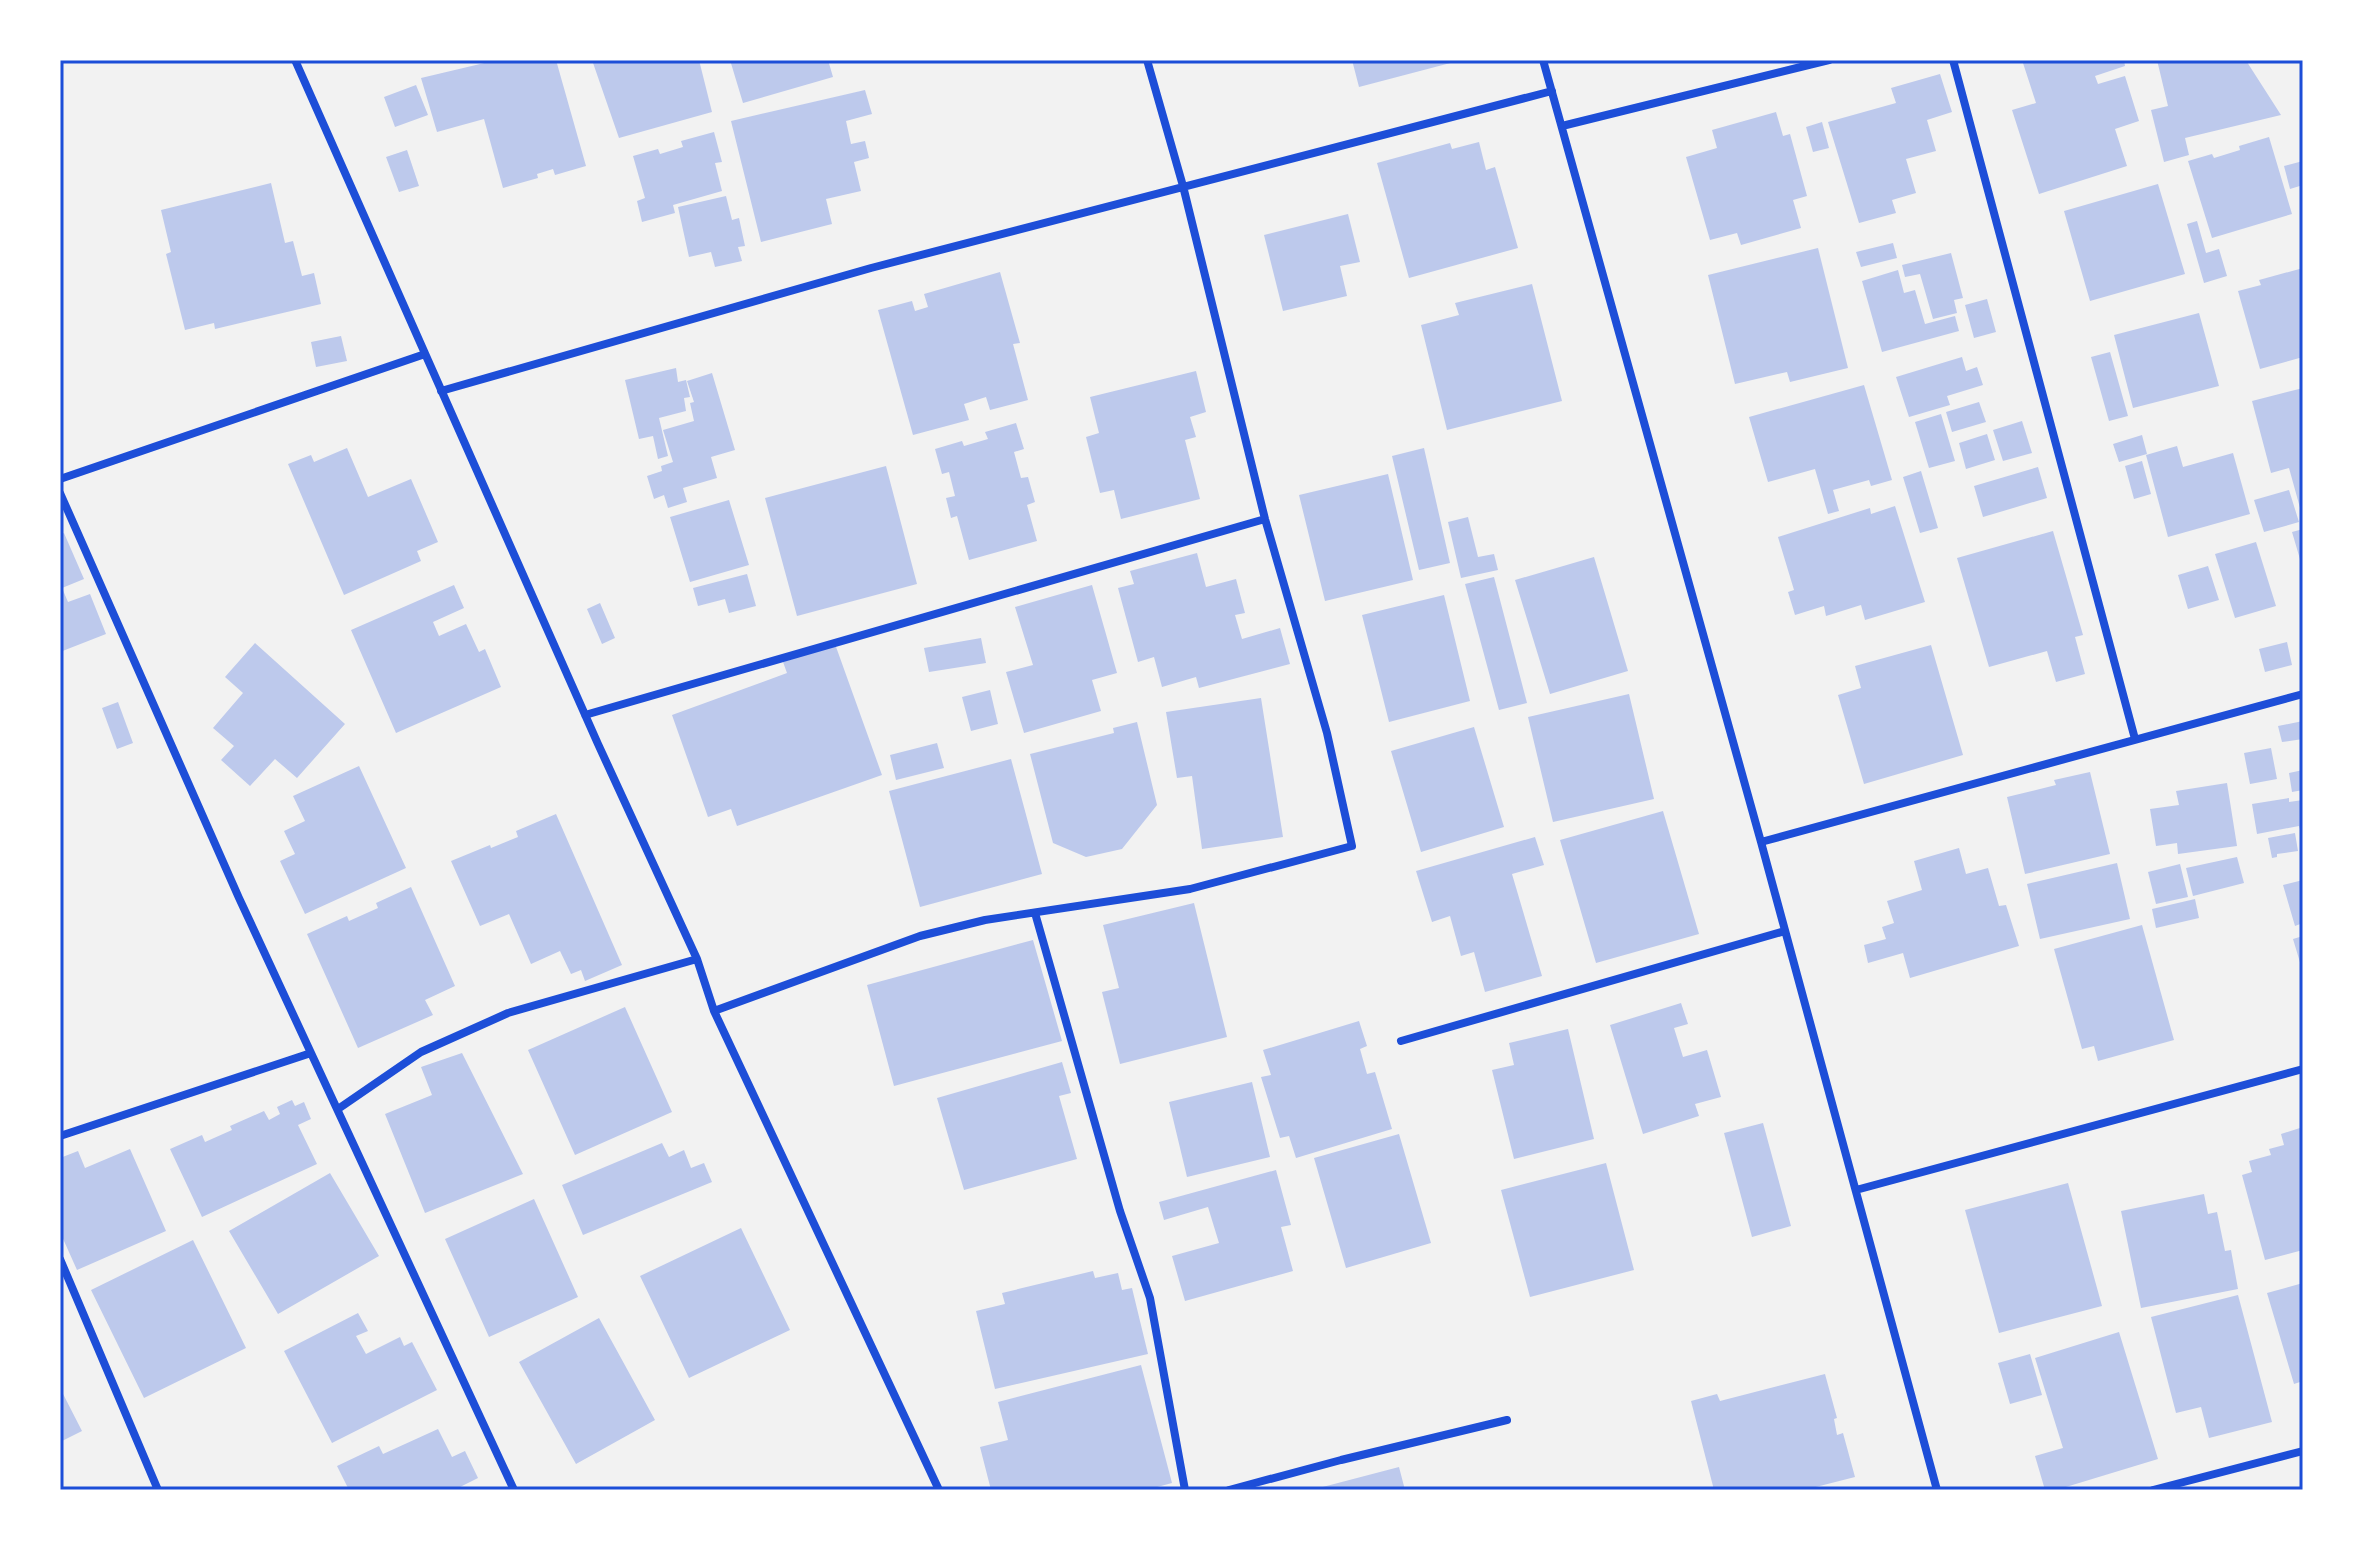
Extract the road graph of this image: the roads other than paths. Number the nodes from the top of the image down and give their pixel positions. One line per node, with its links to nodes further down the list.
1 (295, 60): 9 (street)
2 (1147, 60): 8 (street)
3 (1543, 60): 6 (street)
4 (1829, 60): 7 (street)
5 (1953, 60): 16 (street)
6 (1552, 91): 7 (street); 8 (street)
7 (1562, 126): 17 (street)
8 (1183, 186): 10 (street); 13 (street)
9 (425, 354): 10 (street); 11 (street)
10 (441, 391): 15 (street)
11 (60, 479)
12 (60, 493): 23 (street)
13 (1265, 519): 15 (street); 18 (street)
14 (2303, 694): 16 (street)
15 (585, 715): 20 (street)
16 (2135, 739): 17 (street)
17 (1761, 842): 19 (street)
18 (1035, 913): 21 (street); 34 (street)
19 (1785, 931): 22 (street); 27 (street)
20 (697, 959): 21 (street); 25 (street)
21 (714, 1011): 33 (street)
22 (1401, 1041)
23 (311, 1053): 25 (street); 26 (street)
24 (2303, 1069): 27 (street)
25 (338, 1109): 32 (street)
26 (60, 1136)
27 (1856, 1190): 36 (street)
28 (60, 1259): 31 (street)
29 (1507, 1420): 35 (street)
30 (2303, 1451): 37 (street)
31 (158, 1490)
32 (514, 1490)
33 (939, 1490)
34 (1185, 1490)
35 (1229, 1490)
36 (1937, 1490)
37 (2153, 1490)

